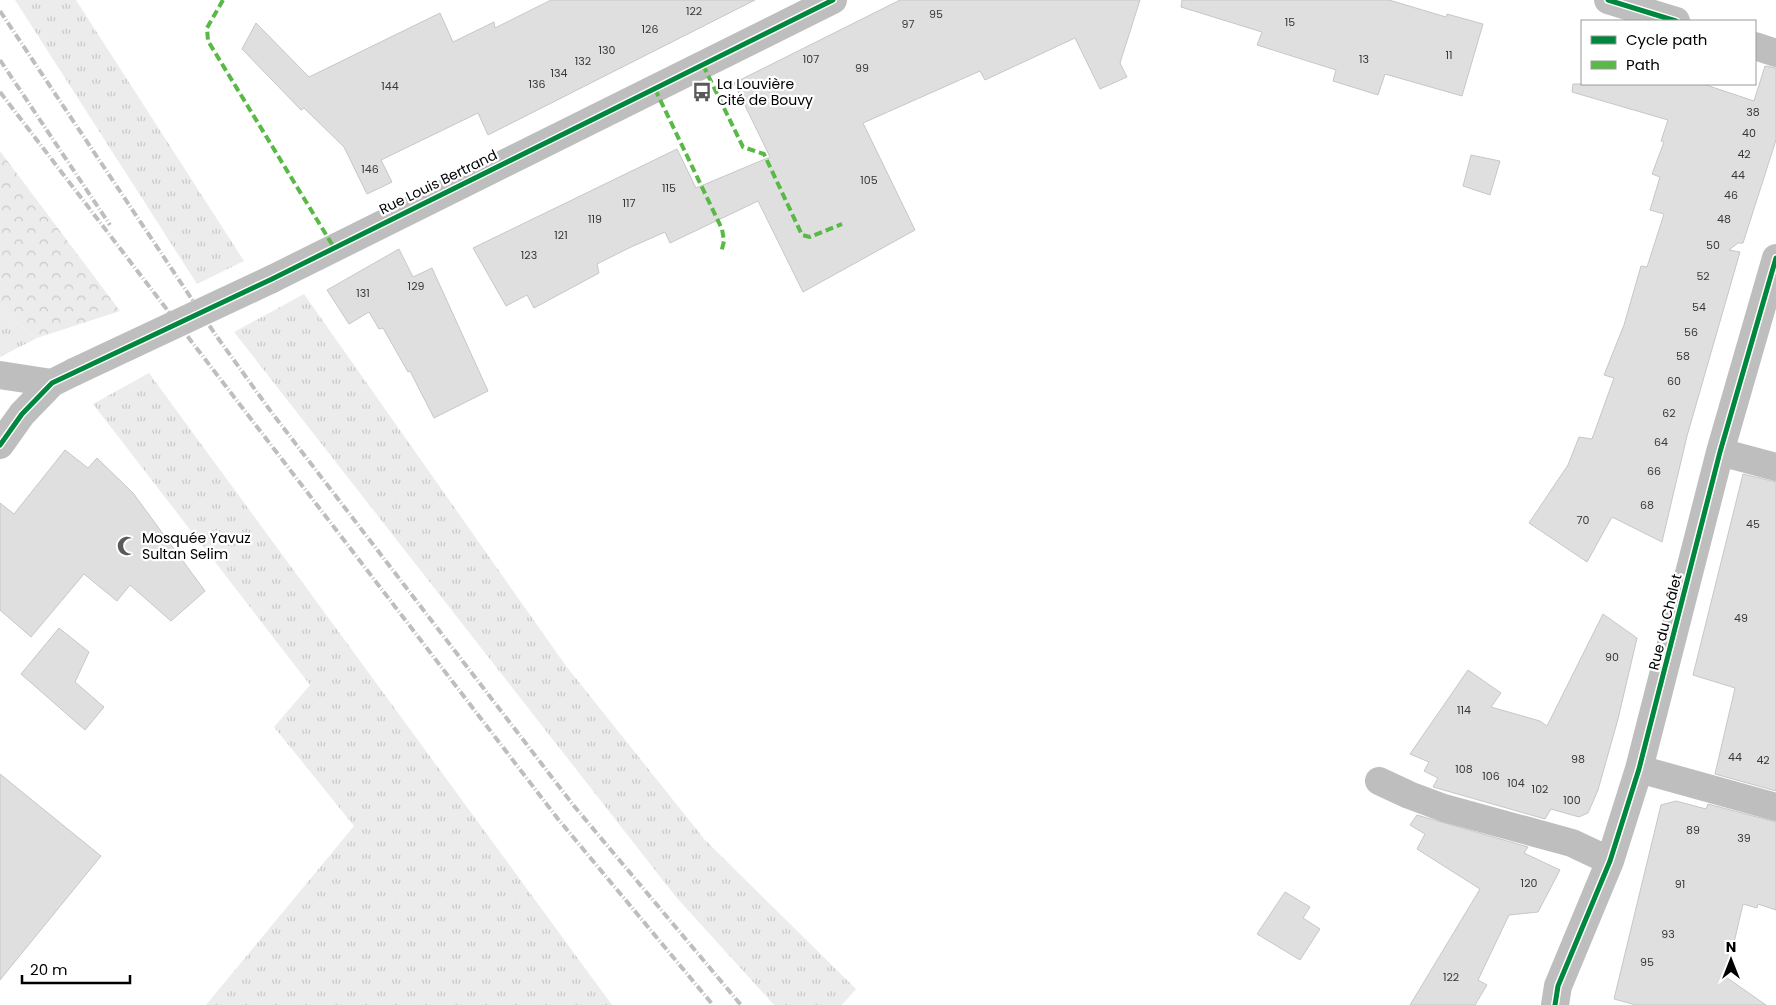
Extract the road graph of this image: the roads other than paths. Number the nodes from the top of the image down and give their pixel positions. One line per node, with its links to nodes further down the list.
1 (833, 0): 8 (street, Rue Louis Bertrand, bridge)
2 (1608, 0): 3 (street)
3 (1673, 20)
4 (1756, 46): 5 (street)
5 (1776, 52)
6 (1776, 258): 10 (street, Rue du Châlet)
7 (0, 375): 8 (street)
8 (63, 378): 9 (street)
9 (0, 445)
10 (1720, 452): 11 (street); 12 (street, Rue du Châlet)
11 (1776, 467)
12 (1639, 770): 14 (street); 15 (street, Rue du Châlet)
13 (1379, 781): 15 (street)
14 (1776, 807)
15 (1610, 861): 16 (street, Rue du Châlet)
16 (1556, 996)

